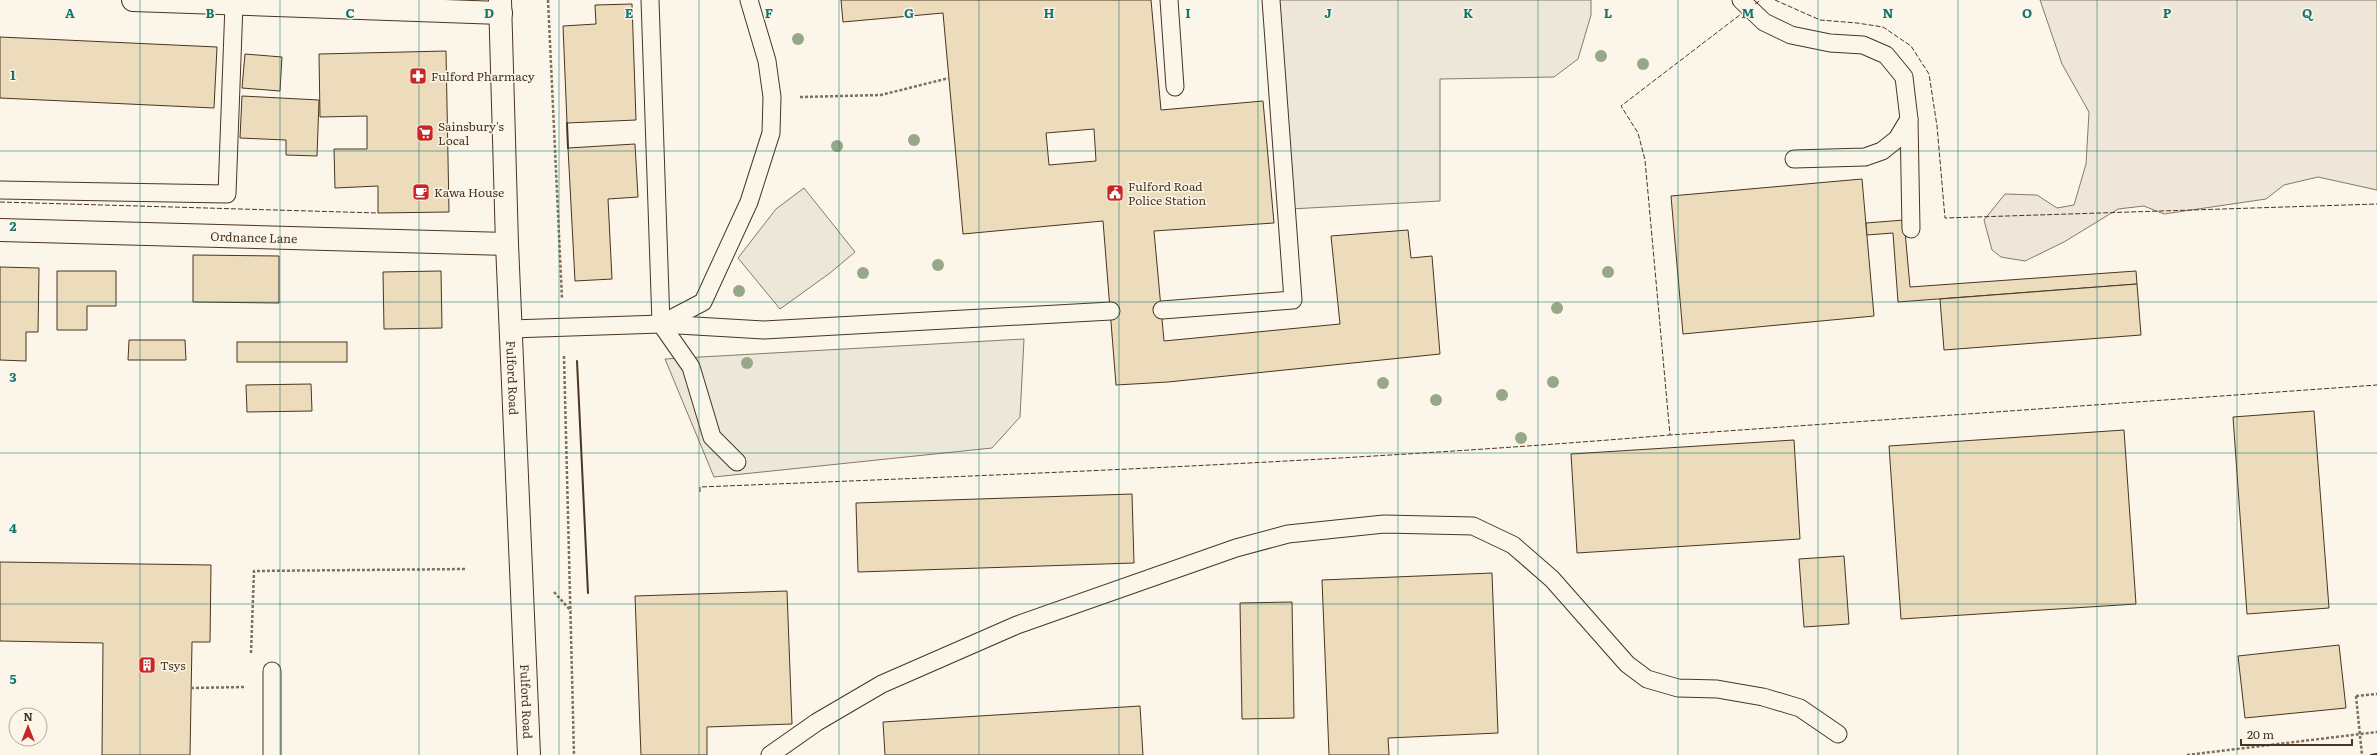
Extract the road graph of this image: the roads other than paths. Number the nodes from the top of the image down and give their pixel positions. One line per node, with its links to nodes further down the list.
1 (132, 0): 7 (street)
2 (650, 0): 19 (lane)
3 (749, 0): 19 (lane)
4 (1169, 0): 10 (lane)
5 (1271, 0): 17 (lane)
6 (1741, 0): 11 (lane)
7 (187, 1): 8 (street)
8 (234, 4): 9 (street); 13 (lane)
9 (501, 6): 16 (street, Fulford Road)
10 (1175, 87)
11 (1909, 119): 12 (lane); 15 (lane)
12 (1794, 159)
13 (0, 190)
14 (0, 230): 16 (street, Ordnance Lane)
15 (1911, 230)
16 (508, 244): 20 (street, Fulford Road)
17 (1162, 310)
18 (1110, 311): 19 (lane)
19 (661, 324): 20 (lane); 21 (lane)
20 (512, 329): 25 (street, Fulford Road)
21 (737, 462)
22 (272, 679): 24 (lane)
23 (1838, 734): 26 (lane)
24 (272, 755)
25 (529, 755)
26 (770, 755)

